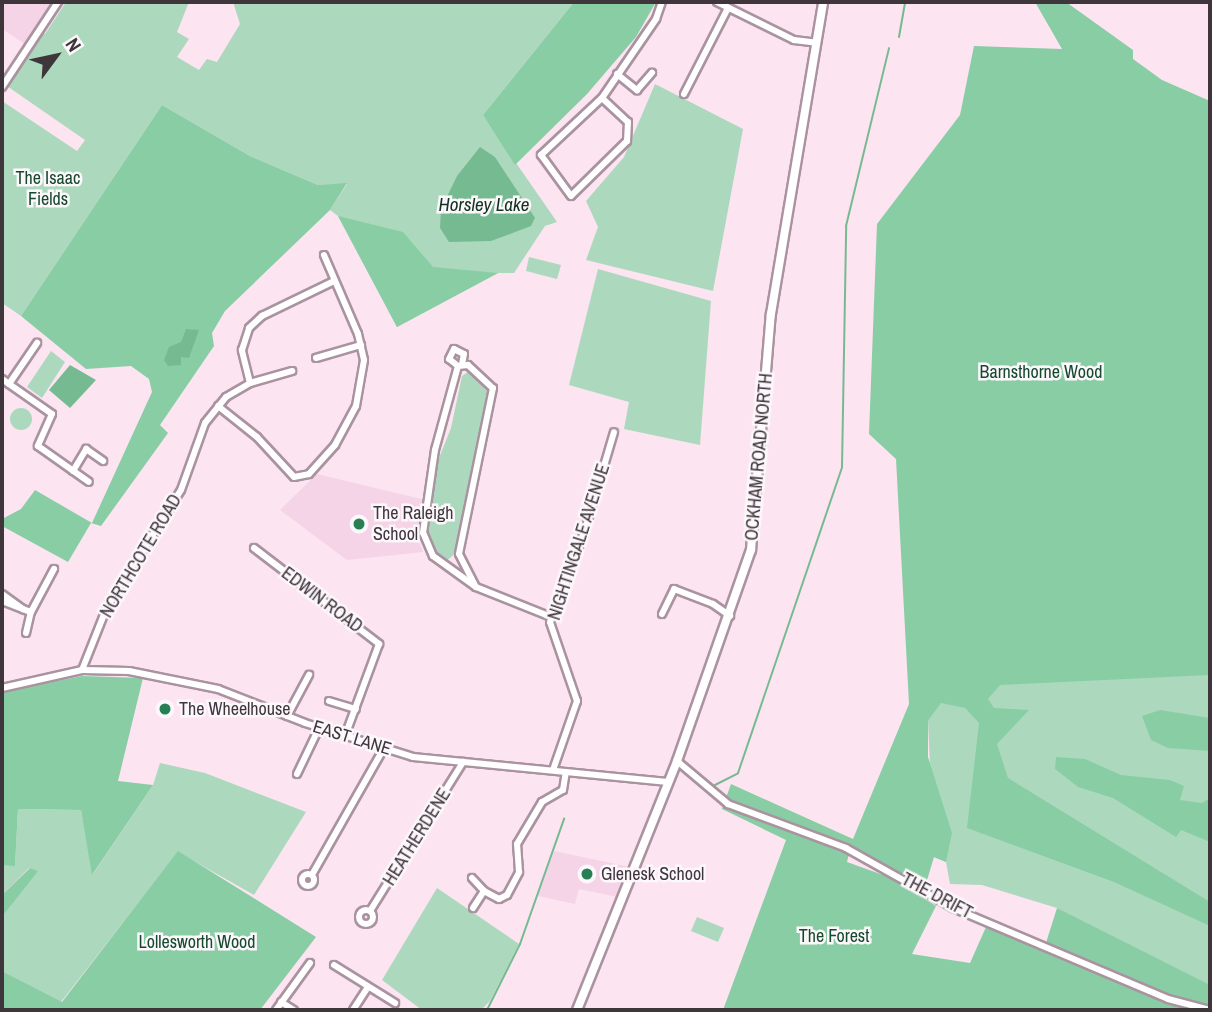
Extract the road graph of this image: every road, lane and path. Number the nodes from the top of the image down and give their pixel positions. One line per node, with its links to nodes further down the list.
1 (58, 2): 9 (street)
2 (662, 2): 8 (street)
3 (718, 2): 5 (street)
4 (823, 2): 6 (main road, OCKHAM ROAD NORTH)
5 (729, 8): 6 (street); 10 (street)
6 (817, 43): 37 (main road, OCKHAM ROAD NORTH)
7 (652, 73): 8 (street)
8 (617, 74): 11 (street)
9 (2, 87)
10 (684, 94)
11 (601, 98): 11 (street)
12 (324, 255): 13 (street)
13 (334, 281): 15 (street); 19 (street)
14 (37, 343): 20 (street)
15 (362, 345): 16 (street); 21 (street)
16 (316, 358)
17 (292, 371): 19 (street)
18 (2, 379): 20 (street)
19 (250, 383): 21 (street)
20 (9, 384): 26 (street)
21 (218, 406): 40 (street, NORTHCOTE ROAD)
22 (614, 432): 38 (street, NIGHTINGALE AVENUE)
23 (77, 443): 24 (street)
24 (86, 449): 25 (street); 26 (street)
25 (103, 461)
26 (73, 471): 27 (street)
27 (89, 482)
28 (254, 548): 44 (street, EDWIN ROAD)
29 (459, 554): 30 (street); 30 (street); 32 (street)
30 (444, 564): 32 (street)
31 (54, 569): 35 (street)
32 (476, 587): 38 (street)
33 (2, 594): 35 (street)
34 (2, 601): 35 (street)
35 (27, 611): 39 (street)
36 (663, 614): 37 (street)
37 (730, 616): 49 (main road, OCKHAM ROAD NORTH)
38 (551, 617): 51 (street, NIGHTINGALE AVENUE)
39 (26, 633)
40 (82, 670): 42 (street, EAST LANE); 45 (street, EAST LANE)
41 (309, 675): 45 (street)
42 (2, 688)
43 (329, 701): 44 (street)
44 (356, 709): 47 (street, EDWIN ROAD)
45 (288, 716): 46 (street, EAST LANE)
46 (319, 728): 47 (street, EAST LANE); 53 (street)
47 (345, 736): 48 (street, EAST LANE)
48 (384, 748): 50 (street, EAST LANE); 55 (street)
49 (677, 761): 54 (main road, OCKHAM ROAD NORTH); 69 (street, THE DRIFT)
50 (463, 762): 51 (street, EAST LANE); 59 (street, HEATHERDENE)
51 (553, 770): 52 (street, EAST LANE)
52 (566, 772): 54 (street, EAST LANE); 57 (street)
53 (297, 774)
54 (668, 782): 68 (main road, OCKHAM ROAD NORTH)
55 (313, 873)
56 (472, 878): 57 (street)
57 (484, 891): 58 (street)
58 (473, 908)
59 (370, 911)
60 (310, 963): 63 (street)
61 (334, 965): 62 (street)
62 (368, 987): 64 (street); 67 (street)
63 (281, 1002): 65 (street); 66 (street)
64 (395, 1003)
65 (276, 1010)
66 (295, 1010)
67 (353, 1010)
68 (577, 1010)
69 (1210, 1010)

